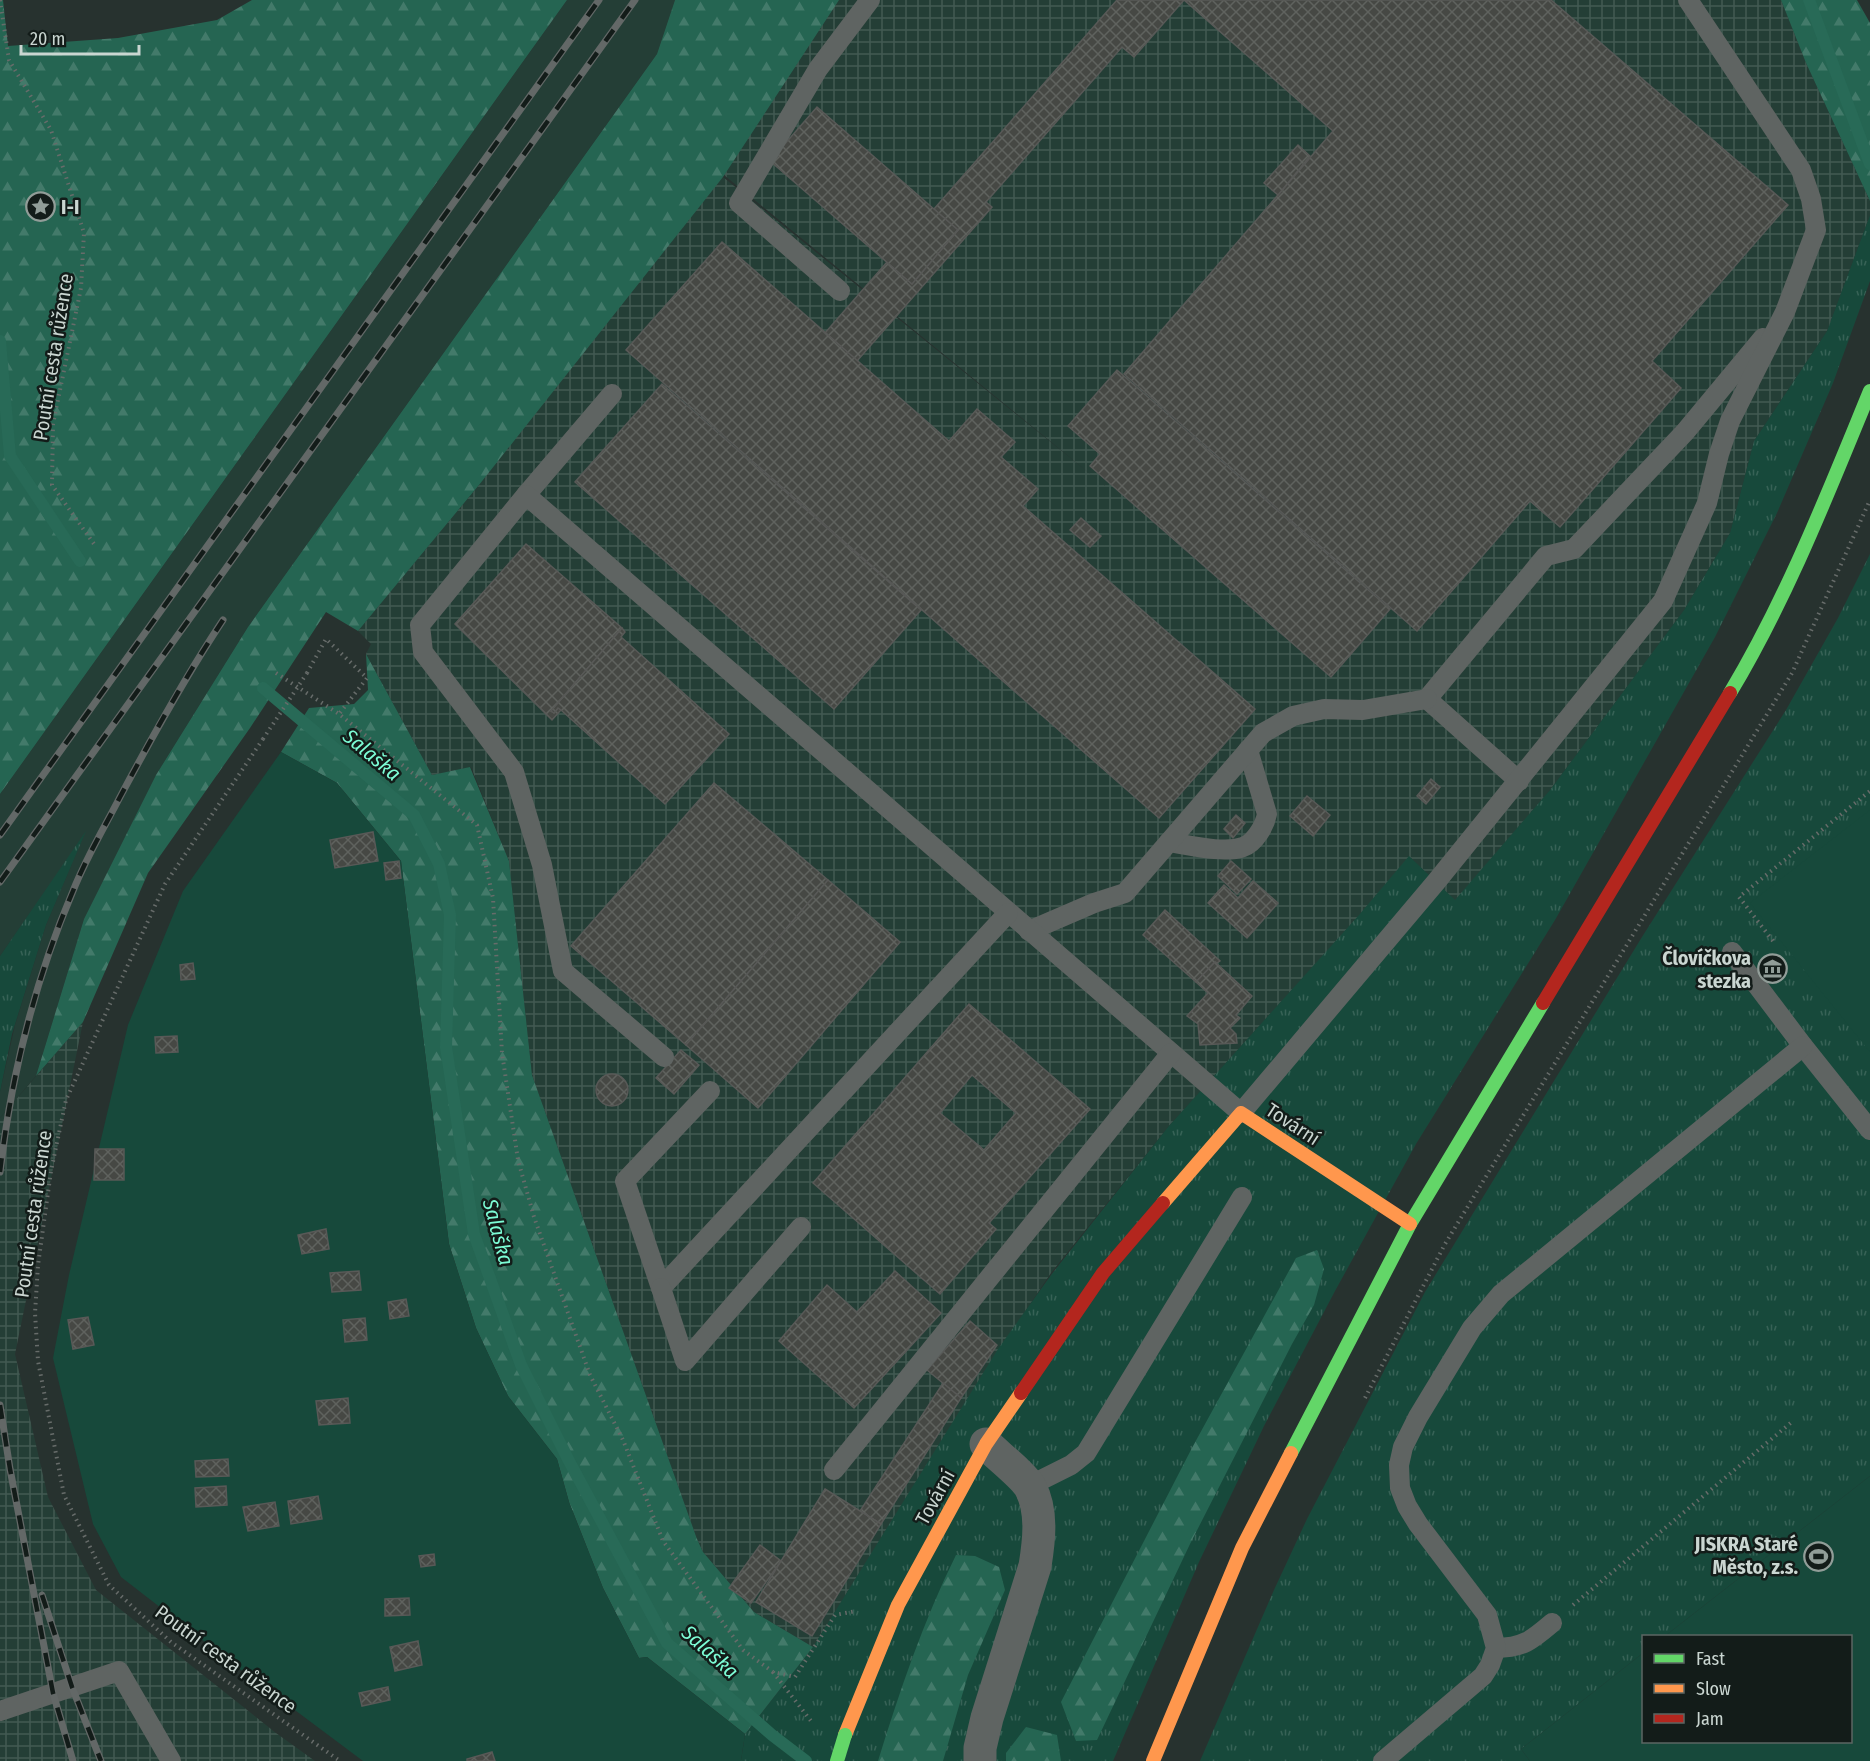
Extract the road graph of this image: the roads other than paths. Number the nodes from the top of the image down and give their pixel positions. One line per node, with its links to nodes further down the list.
1 (870, 0): 3 (lane)
2 (1688, 0): 4 (lane)
3 (840, 291)
4 (1785, 312): 8 (lane); 10 (lane)
5 (1870, 391): 22 (main road)
6 (612, 394): 7 (lane)
7 (526, 495): 12 (lane); 17 (lane)
8 (1427, 699): 9 (lane); 10 (lane)
9 (1248, 750): 11 (lane); 11 (lane)
10 (1519, 781): 19 (lane)
11 (1169, 842): 13 (lane)
12 (1008, 913): 13 (lane); 24 (lane)
13 (1029, 931): 16 (lane)
14 (1732, 952): 15 (lane)
15 (1803, 1046): 20 (lane); 29 (lane)
16 (1171, 1053): 19 (lane); 26 (lane)
17 (664, 1057)
18 (710, 1090): 24 (lane)
19 (1241, 1113): 22 (main road, Tovární); 25 (main road, Tovární)
20 (1870, 1131)
21 (1242, 1197): 27 (lane)
22 (1410, 1224): 34 (main road)
23 (801, 1227): 24 (lane)
24 (661, 1288)
25 (986, 1444): 27 (street); 32 (main road, Tovární, bridge)
26 (834, 1470)
27 (1029, 1486): 33 (street)
28 (1552, 1623): 29 (lane)
29 (1496, 1648): 35 (lane)
30 (0, 1711): 31 (lane)
31 (171, 1761)
32 (837, 1761)
33 (980, 1761)
34 (1153, 1761)
35 (1383, 1761)

